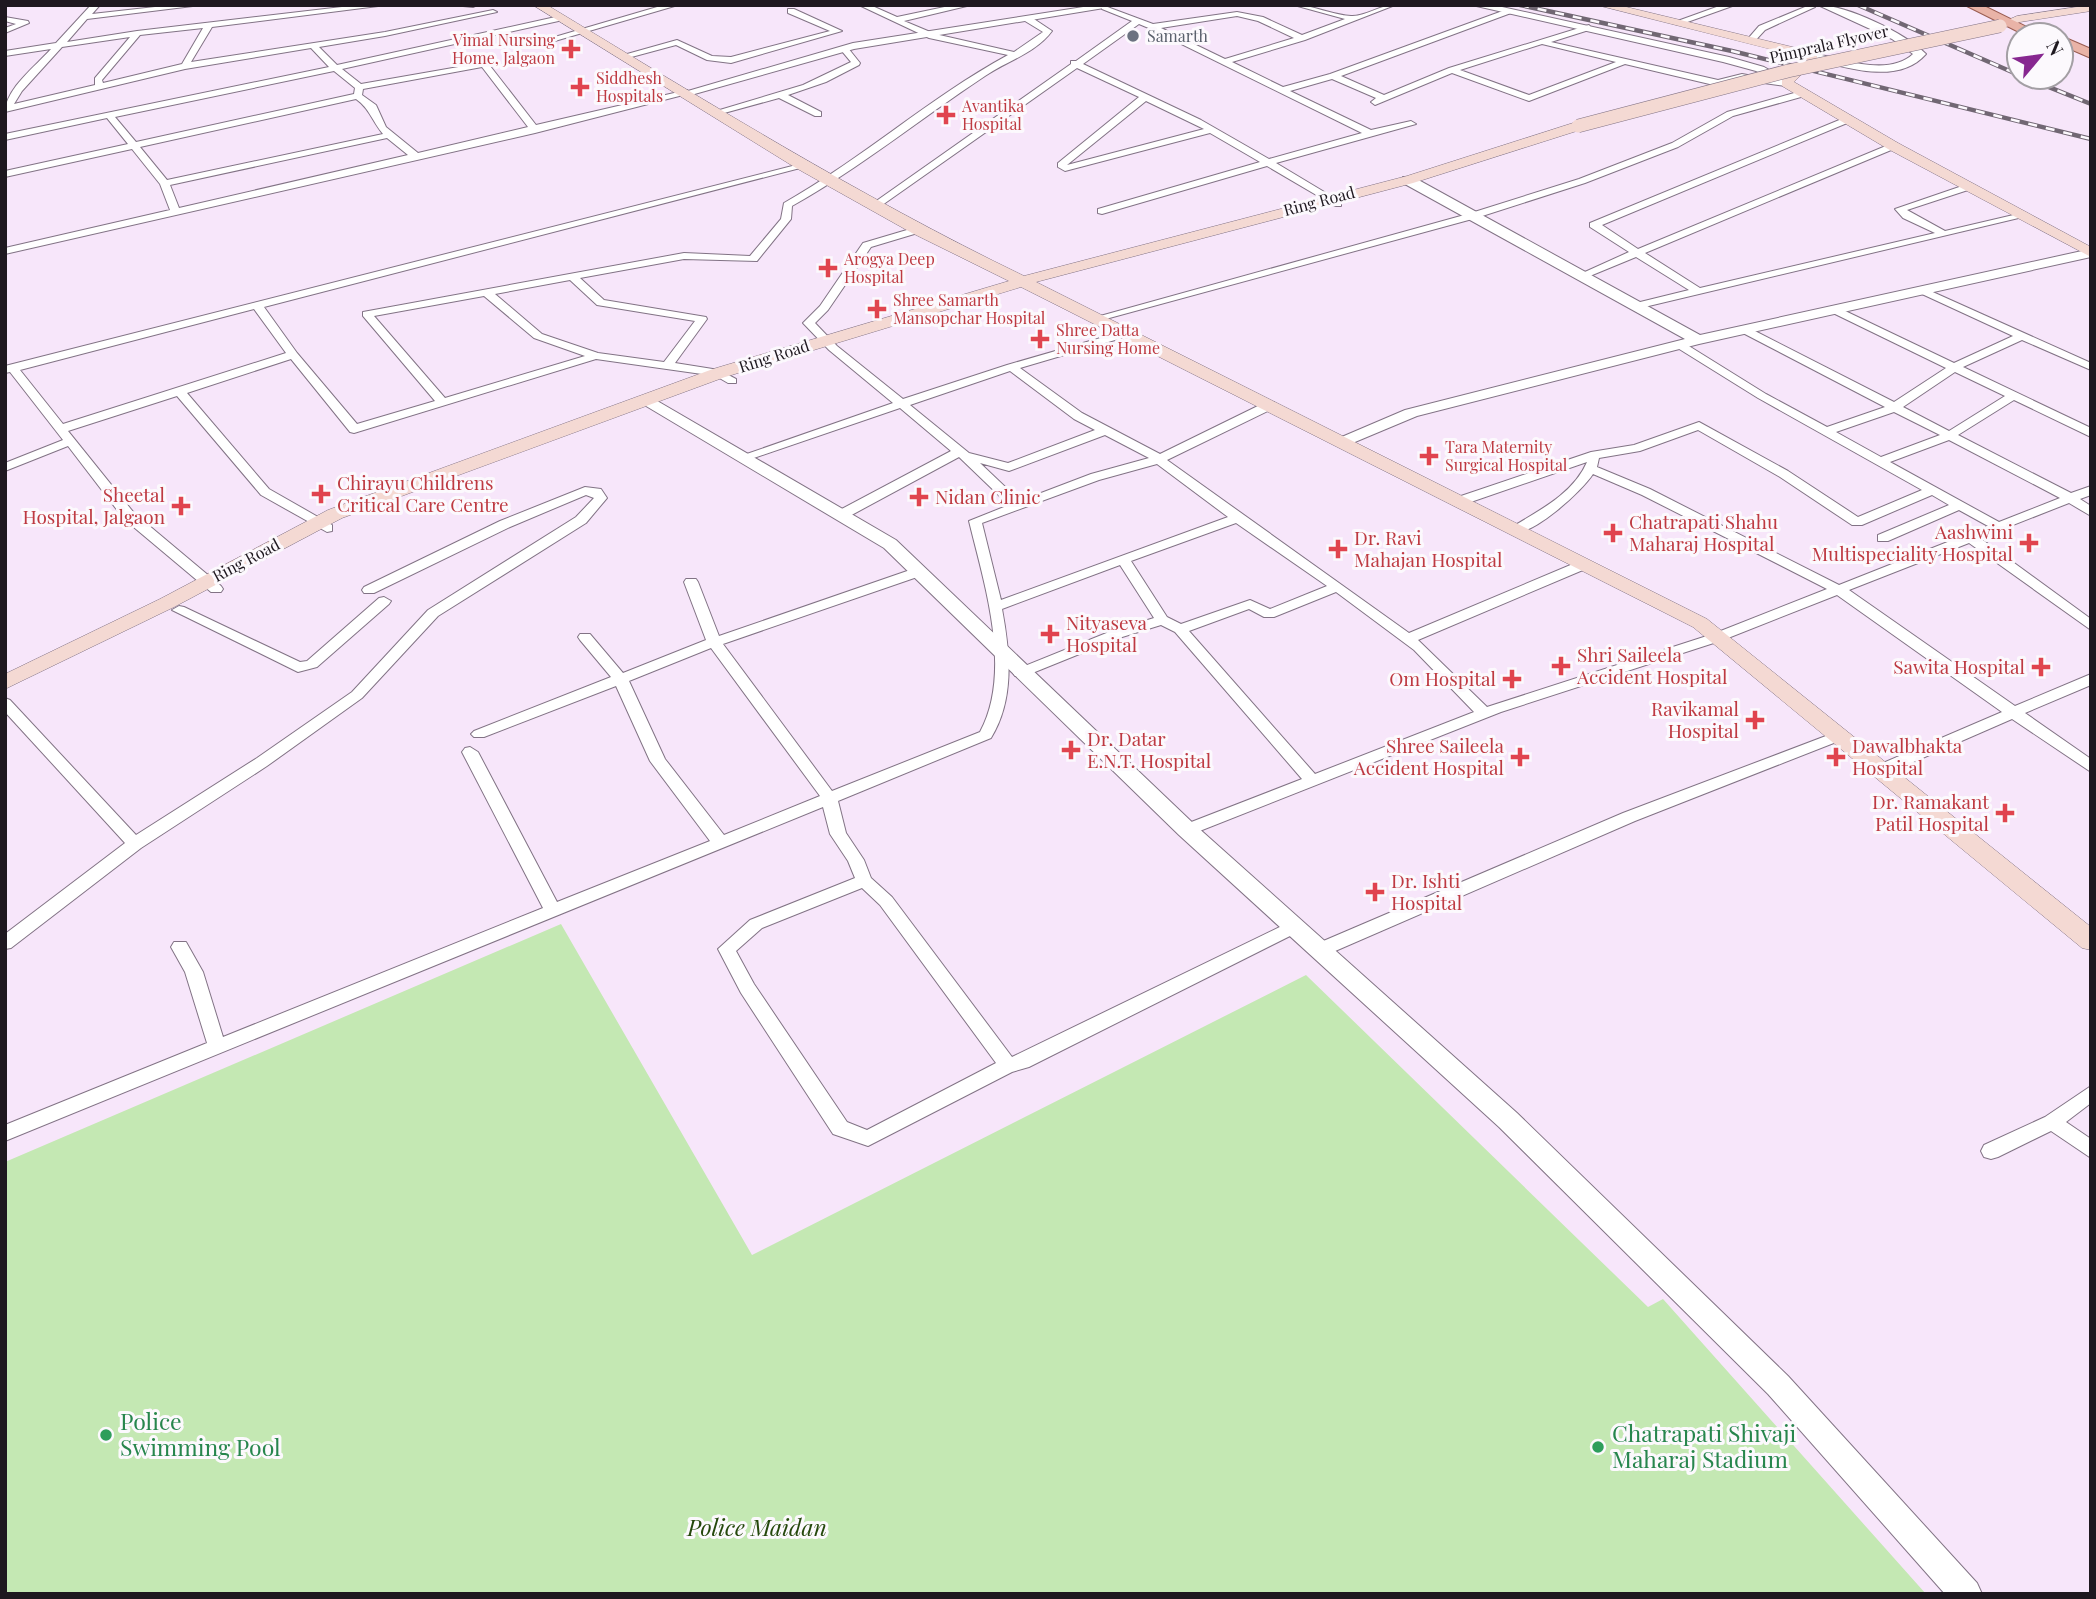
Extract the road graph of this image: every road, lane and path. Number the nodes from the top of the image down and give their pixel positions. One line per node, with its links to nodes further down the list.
1 (96, 5): 26 (street)
2 (197, 5): 26 (street)
3 (382, 5): 38 (street)
4 (457, 5): 5 (street)
5 (473, 5)
6 (674, 5): 43 (street)
7 (863, 5): 29 (street)
8 (967, 5): 29 (street)
9 (1298, 5): 30 (street)
10 (1391, 5): 30 (street)
11 (1477, 5): 23 (street)
12 (1603, 5): 36 (main road)
13 (1690, 5): 25 (street)
14 (1731, 5): 25 (street)
15 (1807, 5): 49 (street)
16 (1823, 5): 60 (street)
17 (1971, 5): 33 (main road)
18 (1986, 5): 34 (main road)
19 (541, 6): 27 (main road)
20 (1106, 6): 31 (street); 32 (street)
21 (2091, 8): 35 (main road, Pimprala Flyover)
22 (791, 10): 59 (street)
23 (1508, 11): 40 (street); 67 (street)
24 (493, 12): 45 (street)
25 (1710, 12): 36 (street)
26 (85, 17): 51 (street)
27 (560, 18): 43 (main road); 55 (street)
28 (5, 19): 41 (street)
29 (900, 19): 46 (street)
30 (1354, 19): 47 (street)
31 (1031, 20): 46 (street); 57 (street)
32 (1138, 21): 39 (street); 42 (street)
33 (2005, 21)
34 (2006, 21)
35 (2020, 21)
36 (1676, 23): 49 (main road)
37 (2005, 24): 93 (main road, Pimprala Flyover, bridge)
38 (209, 25): 44 (street); 64 (street)
39 (1153, 27): 42 (street); 47 (street); 62 (street)
40 (1589, 27): 50 (street); 68 (street)
41 (5, 30)
42 (1123, 30): 63 (street)
43 (582, 31): 48 (street); 59 (main road)
44 (136, 33): 51 (street); 69 (street)
45 (385, 34): 52 (street); 55 (street)
46 (938, 37): 54 (street); 57 (street)
47 (1302, 38): 62 (street)
48 (545, 41)
49 (1750, 41): 60 (main road)
50 (1542, 42): 61 (street); 66 (street)
51 (60, 44): 56 (street); 76 (street)
52 (312, 44): 64 (street); 65 (street)
53 (2075, 47): 58 (main road)
54 (845, 50): 72 (street); 74 (street)
55 (404, 52): 65 (street)
56 (5, 54)
57 (1013, 54): 94 (street)
58 (2091, 54)
59 (624, 56): 72 (main road)
60 (1812, 56): 68 (main road)
61 (1625, 61): 66 (street); 68 (street)
62 (1224, 62): 70 (street)
63 (1074, 63): 75 (street); 98 (street)
64 (185, 66): 69 (street)
65 (334, 67): 71 (street); 79 (street)
66 (1452, 69): 67 (street)
67 (1333, 76): 70 (street)
68 (1786, 83): 73 (main road)
69 (99, 85): 76 (street)
70 (1283, 90): 84 (street)
71 (359, 92): 82 (street); 85 (street); 87 (street)
72 (687, 93): 77 (main road); 82 (street)
73 (1805, 93): 80 (main road); 101 (street)
74 (780, 95): 77 (street); 78 (street)
75 (1145, 97): 83 (street); 83 (street)
76 (8, 108)
77 (717, 112): 91 (main road)
78 (818, 114)
79 (110, 116): 86 (street); 87 (street)
80 (1849, 119): 88 (main road); 106 (street)
81 (1411, 124): 84 (street)
82 (535, 130): 89 (street)
83 (1211, 130): 90 (street)
84 (1370, 133): 90 (street)
85 (388, 135): 89 (street); 95 (street)
86 (5, 137)
87 (134, 145): 92 (street); 95 (street)
88 (1893, 146): 96 (main road); 106 (street)
89 (416, 156): 99 (street)
90 (1268, 163): 97 (street); 100 (street)
91 (801, 165): 94 (main road); 114 (street)
92 (5, 174)
93 (1408, 180): 97 (main road); 101 (street)
94 (831, 182): 98 (main road); 109 (street)
95 (165, 183): 99 (street)
96 (1968, 187): 102 (main road); 104 (street)
97 (1333, 201): 110 (main road)
98 (875, 206): 103 (main road)
99 (175, 211): 105 (street)
100 (1102, 211)
101 (1472, 216): 108 (street); 117 (street)
102 (2022, 216): 104 (street); 107 (main road)
103 (917, 230): 110 (main road); 122 (street)
104 (1944, 234): 111 (street)
105 (5, 251)
106 (1637, 253): 108 (street); 111 (street)
107 (2091, 253): 112 (street)
108 (1581, 276): 115 (street)
109 (573, 277): 113 (street); 126 (street)
110 (1027, 283): 117 (main road); 122 (main road)
111 (1699, 292): 115 (street)
112 (1926, 292): 116 (street); 120 (street)
113 (487, 293): 125 (street); 134 (street)
114 (257, 305): 124 (street); 130 (street)
115 (1636, 306): 121 (street)
116 (1837, 311): 118 (street); 128 (street)
117 (1098, 318): 119 (main road)
118 (1745, 330): 121 (street); 138 (street)
119 (1128, 333): 127 (street); 137 (main road)
120 (2021, 336): 128 (street); 129 (street)
121 (1698, 341): 123 (street)
122 (828, 344): 131 (main road); 135 (street)
123 (1680, 345): 141 (street); 145 (street)
124 (293, 355): 132 (street); 134 (street)
125 (596, 356): 126 (street); 134 (street)
126 (667, 366): 131 (street)
127 (1011, 367): 135 (street); 140 (street)
128 (1955, 367): 133 (street); 138 (street)
129 (2091, 367)
130 (9, 369): 139 (street)
131 (725, 377): 136 (main road)
132 (179, 391): 139 (street); 162 (street)
133 (2013, 396): 142 (street); 143 (street)
134 (443, 402)
135 (898, 403): 146 (street); 148 (street)
136 (653, 404): 148 (street); 162 (main road)
137 (1270, 405): 145 (main road); 149 (street)
138 (1894, 408): 141 (street); 143 (street)
139 (61, 429): 144 (street)
140 (1106, 430): 146 (street); 149 (street)
141 (1826, 431): 150 (street)
142 (2091, 433)
143 (1949, 436): 150 (street); 155 (street)
144 (71, 441): 151 (street); 171 (street)
145 (1343, 442): 156 (main road)
146 (962, 454): 158 (street); 160 (street)
147 (1595, 454): 152 (street); 154 (street); 156 (street)
148 (744, 457): 160 (street)
149 (1159, 459): 158 (street); 161 (street)
150 (1881, 461): 154 (street)
151 (5, 467)
152 (1591, 469): 164 (street); 174 (street)
153 (2091, 490): 155 (street)
154 (1933, 491): 157 (street)
155 (2070, 498): 159 (street); 163 (street)
156 (1460, 501): 164 (main road)
157 (1960, 505): 163 (street); 165 (street)
158 (1017, 506): 176 (street)
159 (2091, 512)
160 (841, 515): 169 (street)
161 (1237, 518): 167 (street); 172 (street)
162 (321, 526): 171 (main road)
163 (1999, 527): 166 (street)
164 (1517, 530): 168 (main road)
165 (1883, 538)
166 (1971, 538): 174 (street); 179 (street)
167 (1124, 561): 176 (street); 178 (street)
168 (1585, 564): 182 (main road); 183 (street)
169 (918, 572): 184 (street); 185 (street)
170 (691, 582): 184 (street)
171 (210, 586): 177 (main road); 189 (main road, Ring Road)
172 (1337, 587): 180 (street); 183 (street)
173 (369, 590): 203 (street)
174 (1839, 590): 182 (street); 192 (street)
175 (384, 601): 177 (street)
176 (994, 607): 185 (street)
177 (179, 610): 190 (main road)
178 (1162, 620): 180 (street); 186 (street)
179 (2091, 626)
180 (1180, 629): 199 (street)
181 (585, 637): 188 (street)
182 (1718, 637): 193 (street); 195 (main road)
183 (1407, 639): 193 (street)
184 (714, 642): 188 (street); 200 (street)
185 (1000, 654): 186 (street); 200 (street)
186 (1020, 673): 201 (street)
187 (2091, 679): 192 (street)
188 (621, 680): 194 (street); 202 (street)
189 (5, 682)
190 (5, 696)
191 (5, 702): 203 (street)
192 (2014, 712): 197 (street); 198 (street)
193 (1485, 714): 199 (street)
194 (479, 734)
195 (1839, 736): 198 (main road); 210 (street)
196 (470, 752): 205 (street)
197 (2091, 767)
198 (1881, 770): 207 (main road)
199 (1312, 781): 201 (street)
200 (829, 798): 202 (street); 204 (street)
201 (1187, 830): 206 (street)
202 (720, 842): 205 (street)
203 (135, 844): 208 (street)
204 (864, 881): 212 (street); 212 (street)
205 (552, 910): 211 (street)
206 (1294, 927): 210 (street); 212 (street)
207 (2091, 941)
208 (5, 943)
209 (180, 947): 211 (street)
210 (1320, 950): 218 (street)
211 (217, 1047): 215 (street)
212 (1008, 1065)
213 (2091, 1093): 214 (street)
214 (2052, 1122): 216 (street); 217 (street)
215 (5, 1133)
216 (2091, 1150)
217 (1991, 1151)
218 (1966, 1594)

